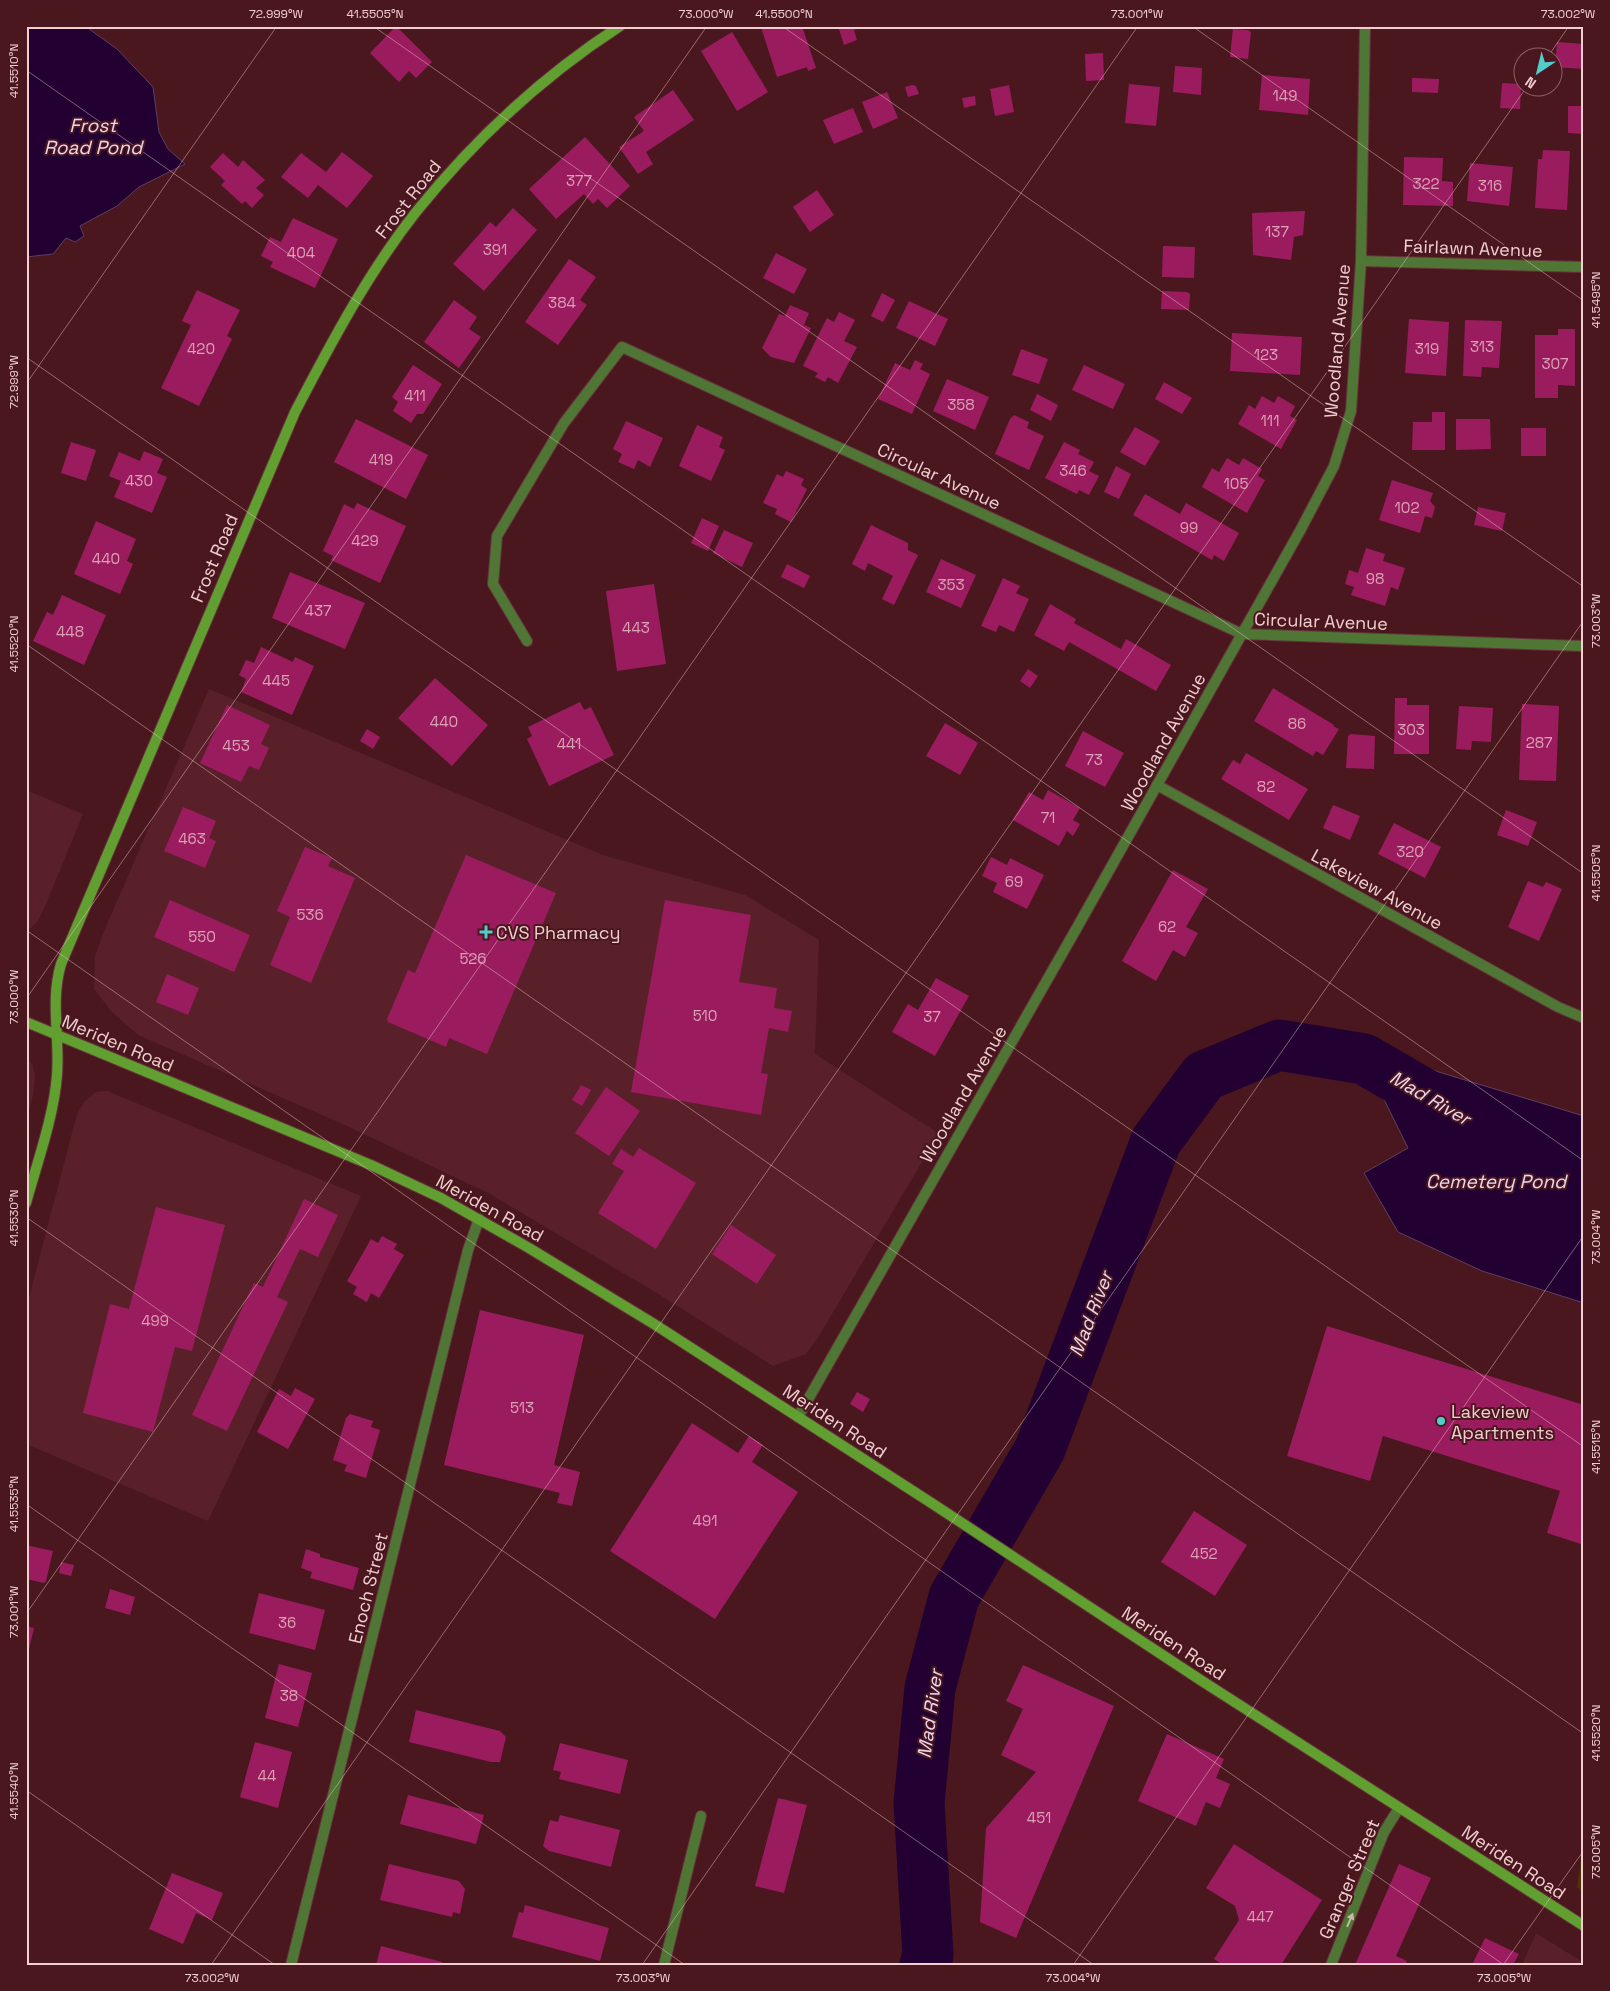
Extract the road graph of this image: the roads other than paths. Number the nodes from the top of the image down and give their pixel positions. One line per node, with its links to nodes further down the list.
1 (620, 26): 11 (main road, Frost Road)
2 (1364, 26): 3 (street, Woodland Avenue)
3 (1361, 261): 4 (street, Fairlawn Avenue); 5 (street, Woodland Avenue)
4 (1584, 267)
5 (1242, 634): 6 (street, Circular Avenue); 7 (street, Circular Avenue); 8 (street, Woodland Avenue)
6 (527, 641)
7 (1584, 646)
8 (1157, 786): 9 (street, Lakeview Avenue); 14 (street, Woodland Avenue)
9 (1584, 1018)
10 (26, 1022): 11 (main road, Meriden Road)
11 (56, 1034): 12 (main road, Frost Road); 13 (main road, Meriden Road)
12 (26, 1203)
13 (479, 1219): 14 (main road, Meriden Road); 18 (street, Enoch Street)
14 (798, 1417): 15 (main road, Meriden Road)
15 (1399, 1808): 17 (main road, Meriden Road); 20 (street, Granger Street, one-way to 15)
16 (701, 1816): 19 (street)
17 (1584, 1926)
18 (291, 1965)
19 (664, 1965)
20 (1331, 1965)

